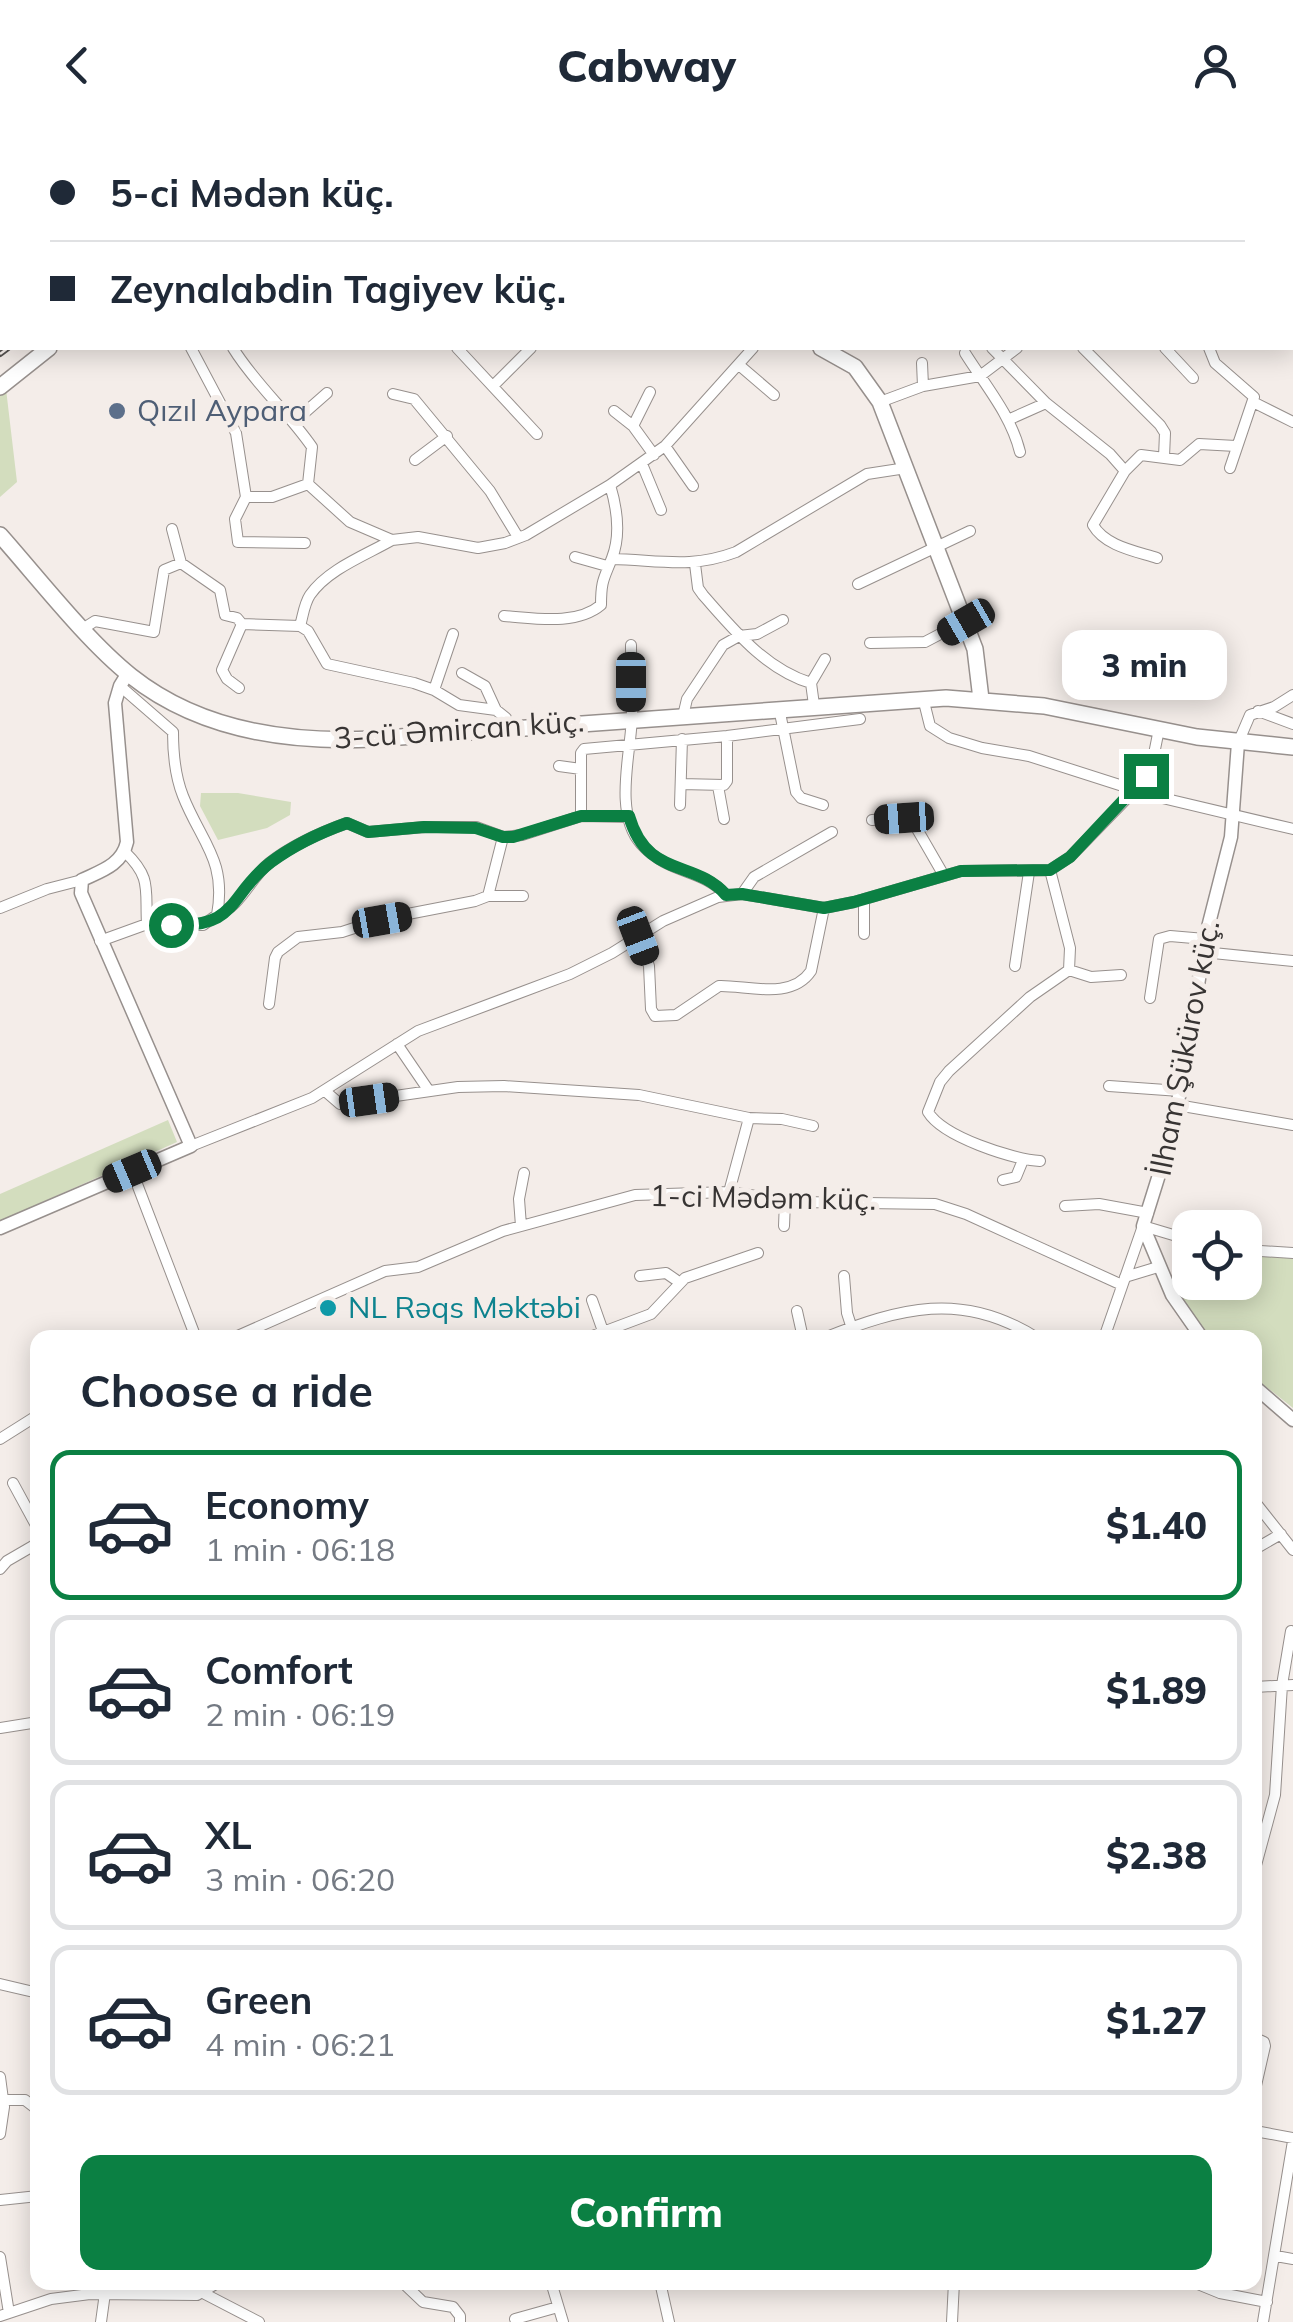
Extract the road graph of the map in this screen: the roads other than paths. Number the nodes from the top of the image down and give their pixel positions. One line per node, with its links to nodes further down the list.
1 (46, 350): 21 (main road)
2 (192, 350): 49 (street)
3 (234, 350): 31 (street)
4 (458, 350): 19 (street)
5 (529, 350): 19 (street)
6 (751, 350): 16 (street)
7 (825, 350): 26 (main road)
8 (994, 350): 14 (street)
9 (1014, 350): 14 (street)
10 (1086, 350): 40 (street)
11 (1167, 350): 18 (street)
12 (1210, 350): 27 (street)
13 (965, 352): 17 (street)
14 (1003, 358): 17 (street); 28 (street)
15 (922, 363): 20 (street)
16 (739, 365): 25 (street); 36 (street)
17 (980, 376): 20 (street); 30 (street)
18 (1193, 378)
19 (494, 385): 34 (street)
20 (922, 386): 26 (street)
21 (0, 387)
22 (327, 392): 31 (street)
23 (650, 392): 33 (street)
24 (393, 394): 35 (street)
25 (774, 395)
26 (880, 402): 43 (main road)
27 (1254, 402): 32 (street); 37 (street)
28 (1046, 403): 30 (street); 45 (street)
29 (614, 410): 33 (street)
30 (1010, 419): 38 (street)
31 (294, 422): 46 (street)
32 (1293, 422)
33 (633, 426): 39 (street)
34 (537, 434)
35 (446, 436): 41 (street); 54 (street)
36 (665, 446): 39 (street); 48 (street)
37 (1236, 446): 40 (street); 44 (street)
38 (1020, 452)
39 (654, 455): 42 (street)
40 (1164, 457): 45 (street)
41 (415, 460)
42 (642, 464): 47 (street); 50 (street)
43 (906, 468): 57 (main road); 64 (street)
44 (1230, 468)
45 (1124, 470): 60 (street)
46 (308, 484): 49 (street); 55 (street)
47 (610, 485): 54 (street); 61 (street)
48 (693, 486)
49 (246, 497): 56 (street)
50 (661, 510)
51 (172, 529): 62 (street)
52 (970, 531): 57 (street)
53 (0, 535): 63 (main road)
54 (518, 537): 55 (street)
55 (392, 540): 72 (street)
56 (305, 544)
57 (935, 544): 65 (street); 70 (main road)
58 (0, 554): 63 (main road, 3-cü Əmircan küç.)
59 (575, 558): 61 (street)
60 (1157, 558)
61 (609, 562): 64 (street); 66 (street)
62 (181, 563): 71 (street); 74 (street)
63 (26, 564): 73 (main road, 3-cü Əmircan küç.)
64 (695, 564): 77 (street)
65 (858, 584)
66 (601, 605): 67 (street); 68 (street)
67 (616, 611)
68 (504, 616)
69 (783, 620): 77 (street)
70 (966, 622): 78 (street); 88 (main road)
71 (242, 624): 72 (street); 84 (street)
72 (300, 626): 85 (street)
73 (84, 628): 74 (street); 82 (main road, 3-cü Əmircan küç.)
74 (154, 632): 76 (street)
75 (453, 634): 85 (street)
76 (168, 635)
77 (740, 636): 83 (street); 94 (street)
78 (870, 643)
79 (631, 645): 95 (street)
80 (826, 659): 83 (street)
81 (462, 674): 91 (street)
82 (124, 680): 97 (main road, 3-cü Əmircan küç.); 121 (street); 133 (street)
83 (811, 683): 89 (street)
84 (239, 688)
85 (434, 690): 91 (street)
86 (1293, 696): 92 (street)
87 (923, 698): 88 (main road, 3-cü Əmircan küç.); 89 (main road, 3-cü Əmircan küç.); 110 (street)
88 (981, 699): 99 (main road, 3-cü Əmircan küç.)
89 (814, 705): 90 (main road, 3-cü Əmircan küç.)
90 (779, 708): 94 (main road, 3-cü Əmircan küç.); 100 (street)
91 (496, 710): 97 (street)
92 (1257, 711): 98 (street); 103 (street)
93 (520, 716): 97 (street)
94 (683, 716): 95 (main road, 3-cü Əmircan küç.)
95 (632, 719): 97 (main road, 3-cü Əmircan küç.); 104 (street)
96 (860, 720): 100 (street)
97 (506, 723)
98 (1293, 724)
99 (1159, 729): 103 (main road, 3-cü Əmircan küç.); 110 (street)
100 (781, 730): 101 (street); 112 (street)
101 (728, 736): 102 (street); 109 (street)
102 (682, 740): 104 (street); 108 (street)
103 (1238, 743): 105 (main road, 3-cü Əmircan küç.); 113 (street, İlham Şükürov küç.)
104 (629, 745): 107 (street); 115 (street)
105 (1293, 747)
106 (559, 766): 107 (street)
107 (581, 770): 114 (street)
108 (682, 784): 109 (street); 111 (street)
109 (718, 786): 116 (street)
110 (1136, 789): 113 (street); 122 (street)
111 (680, 805)
112 (823, 805)
113 (1234, 814): 118 (street); 138 (street, İlham Şükürov küç.)
114 (581, 816): 115 (street); 120 (street)
115 (629, 816): 127 (street)
116 (724, 819)
117 (872, 820): 124 (street)
118 (1293, 829)
119 (832, 832): 126 (street)
120 (503, 837): 128 (street); 133 (street)
121 (125, 852): 125 (street); 134 (street)
122 (1050, 870): 123 (street); 141 (street)
123 (1029, 872): 124 (street); 140 (street)
124 (942, 874): 130 (street)
125 (82, 880): 131 (street); 137 (street)
126 (742, 894): 127 (street); 132 (street)
127 (726, 895): 136 (street)
128 (488, 896): 129 (street); 144 (street)
129 (522, 896)
130 (864, 900): 132 (street); 135 (street)
131 (0, 908)
132 (824, 908): 136 (street)
133 (217, 915): 134 (street)
134 (147, 924): 137 (street)
135 (864, 934)
136 (638, 936): 145 (street)
137 (100, 940): 153 (street)
138 (1204, 945): 139 (street); 143 (street); 149 (street, İlham Şükürov küç.)
139 (1293, 961)
140 (1015, 966)
141 (1069, 970): 142 (street); 154 (street)
142 (1121, 976)
143 (1150, 998)
144 (269, 1004)
145 (396, 1044): 147 (street); 148 (street)
146 (1108, 1086): 149 (street)
147 (325, 1091): 148 (street); 153 (street)
148 (429, 1092): 150 (street)
149 (1179, 1098): 151 (street); 162 (street, İlham Şükürov küç.)
150 (749, 1118): 152 (street); 159 (street)
151 (1293, 1125)
152 (814, 1126)
153 (191, 1146): 156 (street)
154 (1022, 1160): 155 (street); 158 (street)
155 (1040, 1161)
156 (132, 1171): 165 (street); 177 (street)
157 (524, 1174): 163 (street)
158 (1002, 1180)
159 (729, 1192): 160 (street, 1-ci Mədəm küç.); 163 (street, 1-ci Mədəm küç.)
160 (785, 1201): 164 (street); 173 (street, 1-ci Mədəm küç.)
161 (1065, 1206): 162 (street)
162 (1146, 1220): 166 (street); 170 (street); 173 (street)
163 (521, 1226): 178 (street, 1-ci Mədəm küç.)
164 (784, 1226)
165 (0, 1228)
166 (1172, 1232)
167 (1262, 1251): 169 (street)
168 (758, 1253): 174 (street)
169 (1293, 1253)
170 (1158, 1268): 173 (street); 186 (street)
171 (640, 1276): 174 (street)
172 (844, 1276): 182 (street)
173 (1123, 1281): 185 (street)
174 (679, 1282): 180 (street)
175 (592, 1300): 179 (street)
176 (797, 1312): 181 (street)
177 (193, 1330)
178 (252, 1330)
179 (608, 1330)
180 (618, 1330)
181 (801, 1330)
182 (853, 1330)
183 (857, 1330): 184 (street)
184 (1021, 1330)
185 (1107, 1330)
186 (1196, 1330)
187 (1262, 1393): 189 (street)
188 (30, 1420): 190 (street)
189 (1293, 1420)
190 (0, 1439)
191 (13, 1484): 193 (street)
192 (1262, 1511): 194 (street)
193 (30, 1515)
194 (1281, 1534): 195 (street); 198 (street)
195 (1262, 1545)
196 (30, 1548): 199 (street)
197 (0, 1549): 199 (street)
198 (1293, 1550)
199 (3, 1565)
200 (1291, 1630): 201 (street)
201 (1288, 1685): 202 (street); 205 (street)
202 (1262, 1687)
203 (30, 1723): 204 (street)
204 (0, 1728)
205 (1278, 1771): 206 (street); 207 (street)
206 (1293, 1772)
207 (1262, 1841)
208 (0, 1984): 209 (street)
209 (30, 1991)
210 (0, 2078): 211 (street)
211 (4, 2100): 212 (street); 214 (street)
212 (30, 2104)
213 (1262, 2133): 215 (street)
214 (0, 2134)
215 (1293, 2139): 219 (street)
216 (30, 2197): 217 (street)
217 (0, 2200)
218 (0, 2256): 233 (street)
219 (1276, 2256): 220 (street); 231 (street)
220 (1293, 2259)
221 (83, 2290): 233 (street)
222 (96, 2290): 229 (street)
223 (209, 2290): 230 (street)
224 (410, 2290): 237 (street)
225 (553, 2290): 232 (street)
226 (662, 2290): 239 (street)
227 (954, 2290): 240 (street)
228 (1213, 2290): 231 (street)
229 (104, 2293): 230 (street); 235 (street)
230 (204, 2294): 236 (street)
231 (1266, 2302): 241 (street)
232 (558, 2306): 234 (street); 238 (street)
233 (5, 2314)
234 (515, 2318)
235 (102, 2322)
236 (259, 2322)
237 (460, 2322)
238 (564, 2322)
239 (669, 2322)
240 (952, 2322)
241 (1263, 2322)

